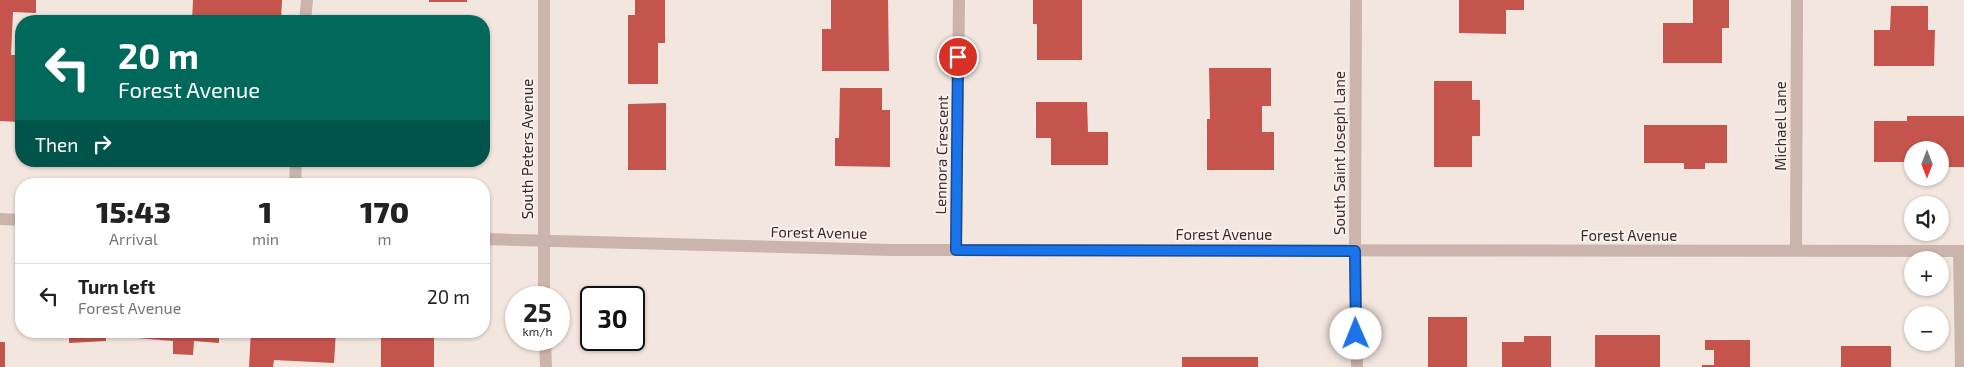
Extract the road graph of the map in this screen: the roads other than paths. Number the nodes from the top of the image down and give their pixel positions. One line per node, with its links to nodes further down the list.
1 (307, 0): 6 (street)
2 (544, 0): 10 (street, South Peters Avenue)
3 (959, 0): 11 (street, Lennora Crescent)
4 (1356, 0): 12 (street, South Saint Joseph Lane)
5 (1797, 0): 13 (street, Michael Lane)
6 (306, 15)
7 (0, 219): 8 (street)
8 (15, 220)
9 (490, 239): 10 (street, Forest Avenue)
10 (543, 241): 11 (street, Forest Avenue); 15 (street, South Peters Avenue)
11 (956, 250): 12 (street, Forest Avenue)
12 (1355, 251): 13 (street, Forest Avenue); 18 (street, South Saint Joseph Lane)
13 (1796, 251): 14 (street, Forest Avenue)
14 (1962, 251): 19 (street)
15 (544, 286)
16 (545, 351): 17 (street)
17 (546, 367)
18 (1357, 367)
19 (1961, 367)

